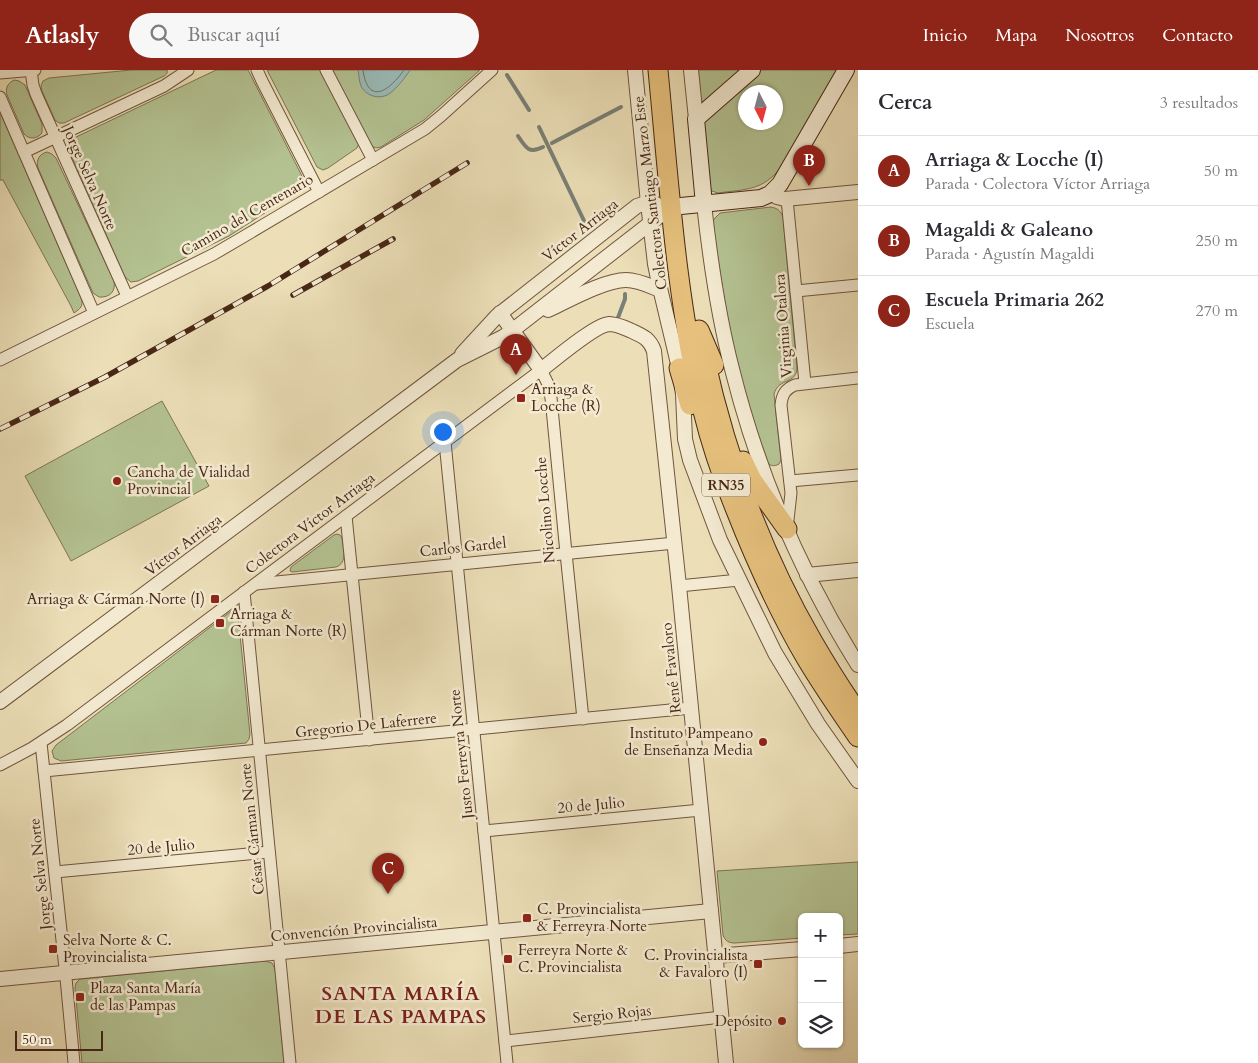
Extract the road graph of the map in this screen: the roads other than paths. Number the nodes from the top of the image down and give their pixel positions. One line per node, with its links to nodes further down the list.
1 (31, 70): 2 (street); 13 (street); 16 (street, Jorge Selva Norte)
2 (35, 70)
3 (188, 70): 16 (street)
4 (257, 70): 19 (street)
5 (326, 70): 18 (street)
6 (492, 70): 18 (street, Camino del Centenario)
7 (635, 70): 22 (street, Colectora Santiago Marzo Este)
8 (658, 70): 24 (highway, RN35)
9 (669, 70): 24 (highway, RN35)
10 (691, 70): 15 (street)
11 (752, 70): 15 (main road)
12 (846, 70): 21 (main road)
13 (0, 73)
14 (0, 96): 17 (street)
15 (696, 119): 23 (main road)
16 (56, 138): 17 (street); 29 (street, Jorge Selva Norte)
17 (24, 152): 30 (street)
18 (373, 160): 19 (street, Camino del Centenario)
19 (320, 192): 29 (street, Camino del Centenario)
20 (858, 192): 21 (street)
21 (780, 196): 23 (main road); 28 (street, Virginia Otalora)
22 (648, 203): 24 (street); 25 (street, Colectora Santiago Marzo Este); 31 (street, Víctor Arriaga)
23 (704, 204): 24 (main road); 46 (street)
24 (676, 206): 25 (street, Víctor Arriaga); 34 (highway, RN35); 52 (highway, RN35)
25 (650, 223): 27 (street, Colectora Santiago Marzo Este); 32 (street, Víctor Arriaga)
26 (858, 285): 28 (street)
27 (660, 290): 32 (street); 38 (street, Colectora Santiago Marzo Este)
28 (796, 291): 41 (street, Virginia Otalora)
29 (127, 296): 30 (street, Camino del Centenario)
30 (94, 313): 36 (street, Camino del Centenario)
31 (500, 313): 33 (street, Nicolino Locche); 37 (street, Víctor Arriaga)
32 (527, 319): 33 (street, Víctor Arriaga)
33 (513, 330): 37 (street, Víctor Arriaga); 39 (street, Nicolino Locche)
34 (699, 330): 46 (highway); 62 (highway, RN35)
35 (642, 335): 39 (street, Colectora Víctor Arriaga); 47 (street, René Favaloro)
36 (0, 360)
37 (457, 360): 60 (street, Víctor Arriaga)
38 (679, 368): 52 (highway); 54 (street, Colectora Santiago Marzo Este)
39 (541, 370): 42 (street, Colectora Víctor Arriaga); 48 (street, Nicolino Locche)
40 (858, 378): 41 (street)
41 (805, 383): 44 (street, Virginia Otalora)
42 (445, 442): 45 (street, Colectora Víctor Arriaga); 49 (street, Justo Ferreyra Norte)
43 (858, 475): 44 (street)
44 (790, 481): 46 (street, Virginia Otalora)
45 (346, 516): 51 (street); 55 (street, Colectora Víctor Arriaga)
46 (787, 529): 53 (street)
47 (675, 542): 48 (street, Carlos Gardel); 56 (street, René Favaloro)
48 (566, 553): 49 (street, Carlos Gardel); 63 (street, Nicolino Locche)
49 (457, 564): 51 (street, Carlos Gardel); 64 (street, Justo Ferreyra Norte)
50 (858, 570): 53 (street)
51 (352, 574): 55 (street, Carlos Gardel); 66 (street)
52 (763, 574): 59 (highway, RN35)
53 (808, 575): 58 (street)
54 (739, 580): 56 (street); 72 (street, Colectora Santiago Marzo Este)
55 (256, 584): 57 (street, Colectora Víctor Arriaga)
56 (679, 586): 61 (street, René Favaloro)
57 (244, 592): 67 (street, Colectora Víctor Arriaga); 68 (street, César Cárman Norte)
58 (858, 665)
59 (819, 678): 65 (highway, RN35); 69 (highway)
60 (0, 702)
61 (691, 708): 63 (street, Gregorio De Laferrere); 73 (street, René Favaloro)
62 (858, 712)
63 (583, 719): 64 (street, Gregorio De Laferrere)
64 (474, 729): 66 (street, Gregorio De Laferrere); 74 (street, Justo Ferreyra Norte)
65 (858, 737)
66 (369, 740): 68 (street, Gregorio De Laferrere)
67 (41, 742): 70 (street, Colectora Víctor Arriaga); 71 (street, Jorge Selva Norte)
68 (260, 750): 71 (street, Gregorio De Laferrere); 75 (street, César Cárman Norte)
69 (858, 751)
70 (0, 765)
71 (44, 771): 76 (street, Jorge Selva Norte)
72 (858, 781)
73 (701, 810): 74 (street, 20 de Julio); 77 (street, René Favaloro)
74 (484, 830): 78 (street, Justo Ferreyra Norte)
75 (269, 852): 76 (street, 20 de Julio); 82 (street, César Cárman Norte)
76 (55, 872): 84 (street, Jorge Selva Norte)
77 (711, 911): 78 (street, Convención Provincialista); 83 (street, René Favaloro)
78 (494, 932): 82 (street, Convención Provincialista); 87 (street, Justo Ferreyra Norte)
79 (858, 944): 80 (street)
80 (843, 946)
81 (798, 949): 83 (street)
82 (279, 952): 84 (street, Convención Provincialista); 89 (street, César Cárman Norte)
83 (716, 956): 86 (street, René Favaloro)
84 (66, 973): 85 (street, Convención Provincialista); 88 (street, Jorge Selva Norte)
85 (0, 979)
86 (722, 1017): 87 (street, Sergio Rojas); 91 (street, René Favaloro)
87 (505, 1041): 90 (street, Justo Ferreyra Norte)
88 (74, 1063)
89 (290, 1063)
90 (507, 1063)
91 (726, 1063)

